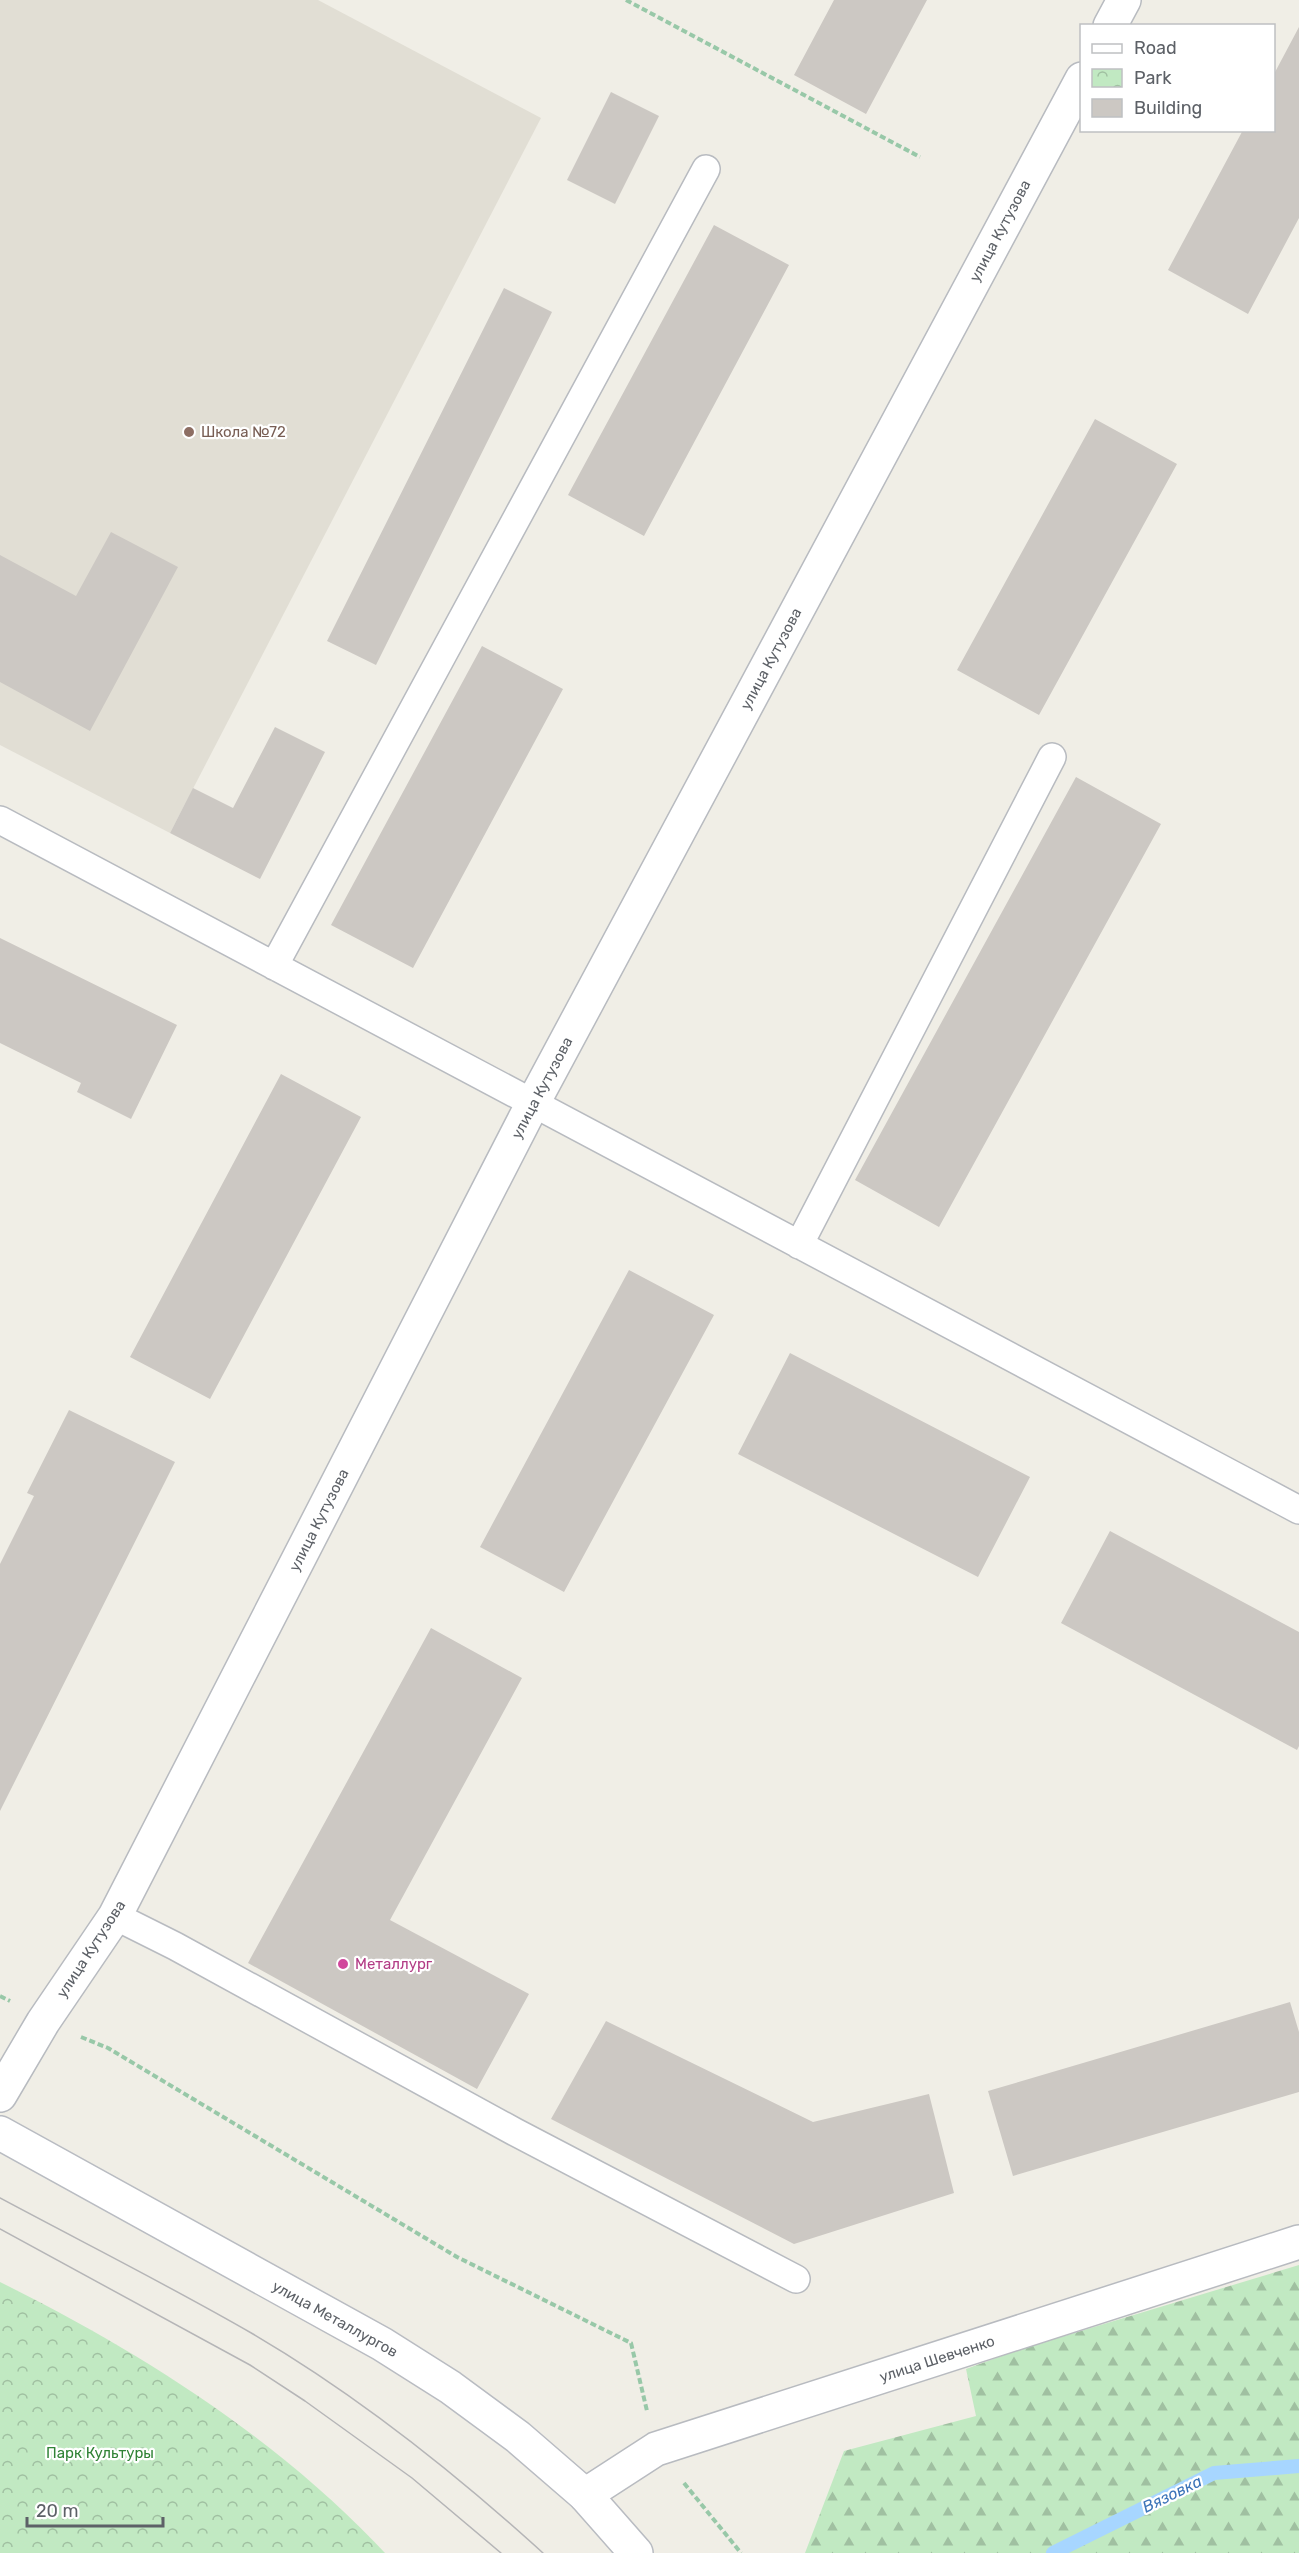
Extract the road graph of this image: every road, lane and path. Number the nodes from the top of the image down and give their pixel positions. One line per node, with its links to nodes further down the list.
1 (626, 0): 5 (path)
2 (1124, 0): 3 (street)
3 (1111, 24)
4 (1080, 83): 10 (street, улица Кутузова)
5 (920, 157)
6 (706, 169): 9 (lane)
7 (1052, 757): 11 (lane)
8 (0, 820): 9 (lane)
9 (274, 966): 10 (lane)
10 (533, 1103): 11 (lane); 13 (street, улица Кутузова)
11 (799, 1245): 12 (lane)
12 (1299, 1510)
13 (115, 1916): 15 (street, улица Кутузова); 19 (lane)
14 (0, 1995): 15 (path)
15 (43, 2022): 16 (street, улица Кутузова); 20 (path)
16 (0, 2095)
17 (0, 2133): 21 (street, улица Металлургов)
18 (1299, 2242): 20 (street, улица Шевченко)
19 (796, 2279)
20 (656, 2449): 21 (street, улица Шевченко); 23 (path)
21 (585, 2495): 22 (street, улица Металлургов)
22 (636, 2553)
23 (741, 2553)

